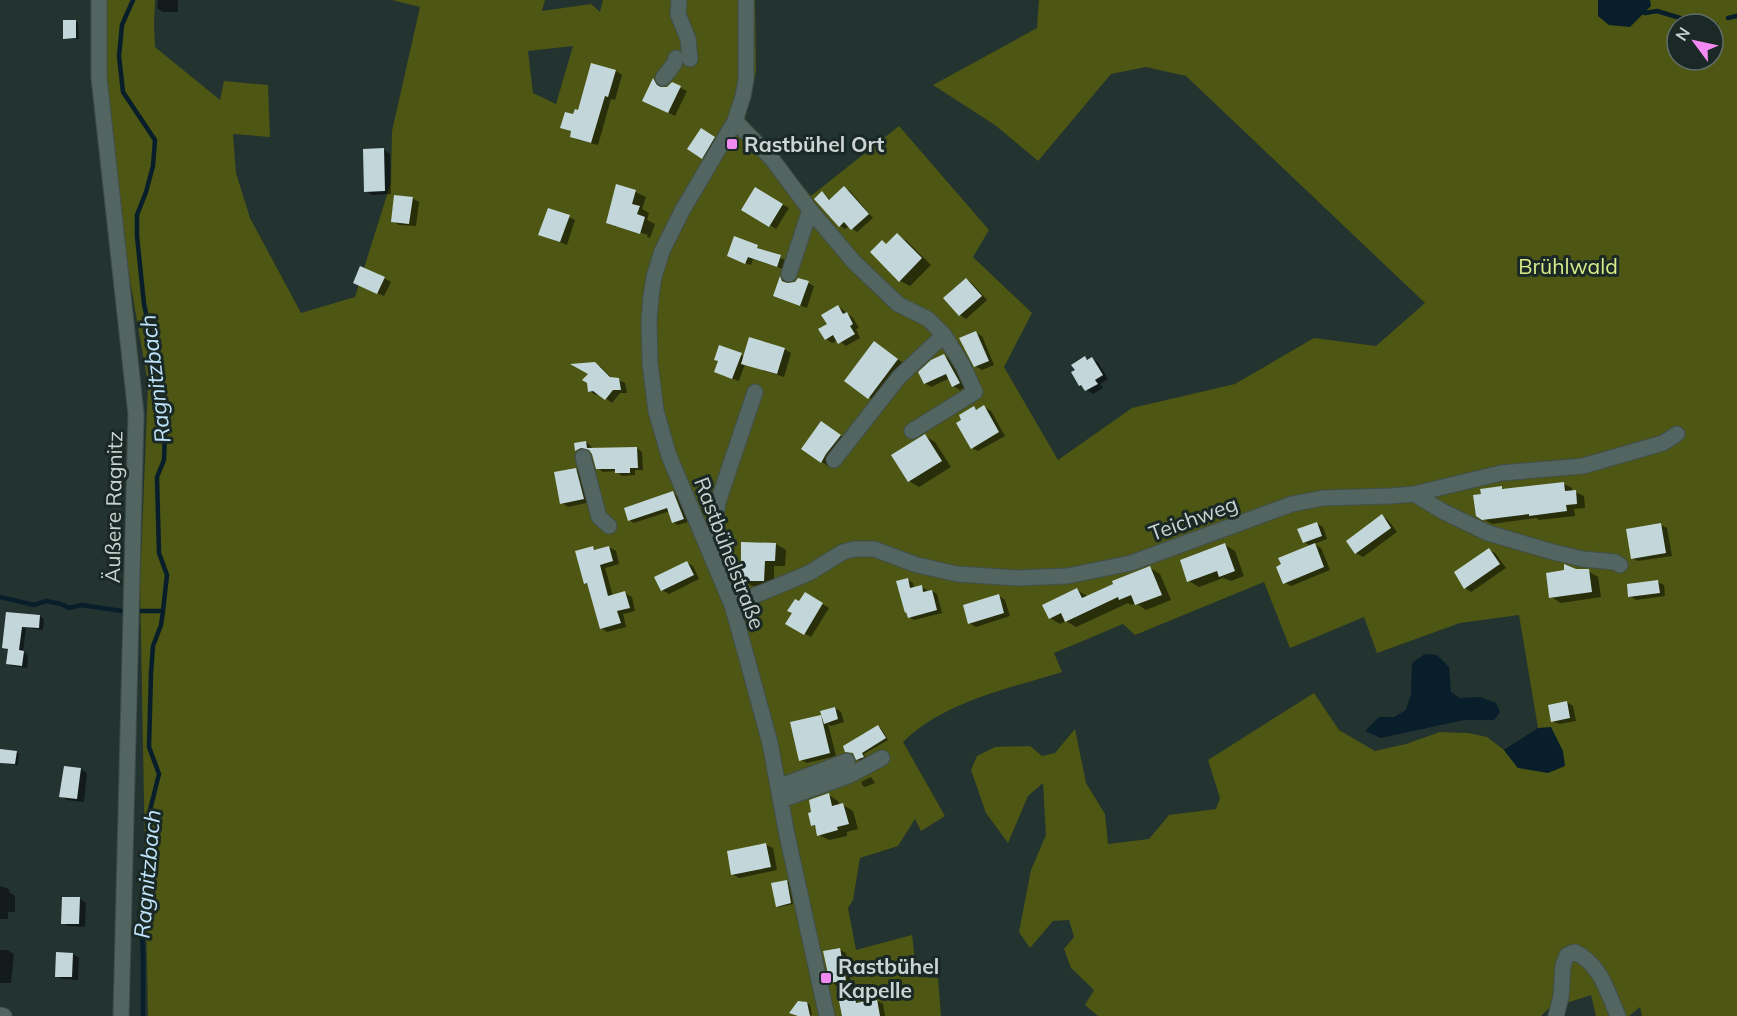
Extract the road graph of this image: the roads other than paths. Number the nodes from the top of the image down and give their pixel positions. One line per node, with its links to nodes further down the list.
1 (99, 0): 22 (street, Äußere Ragnitz)
2 (679, 0): 4 (street)
3 (746, 0): 5 (street, Rastbühelstraße)
4 (663, 78)
5 (735, 121): 6 (street); 16 (street, Rastbühelstraße)
6 (810, 210): 7 (street); 8 (street)
7 (789, 274)
8 (944, 335): 10 (street); 13 (street)
9 (755, 392): 16 (street)
10 (912, 431)
11 (1677, 434): 14 (street, Teichweg)
12 (583, 458): 15 (street)
13 (834, 460)
14 (1414, 494): 17 (street); 18 (street, Teichweg)
15 (609, 526)
16 (711, 553): 18 (street, Rastbühelstraße)
17 (1620, 565)
18 (732, 605): 21 (street, Rastbühelstraße)
19 (882, 758): 21 (street)
20 (847, 761): 21 (street)
21 (780, 794): 23 (street, Rastbühelstraße)
22 (120, 1016)
23 (827, 1016)
24 (1556, 1016): 25 (street)
25 (1618, 1016)

